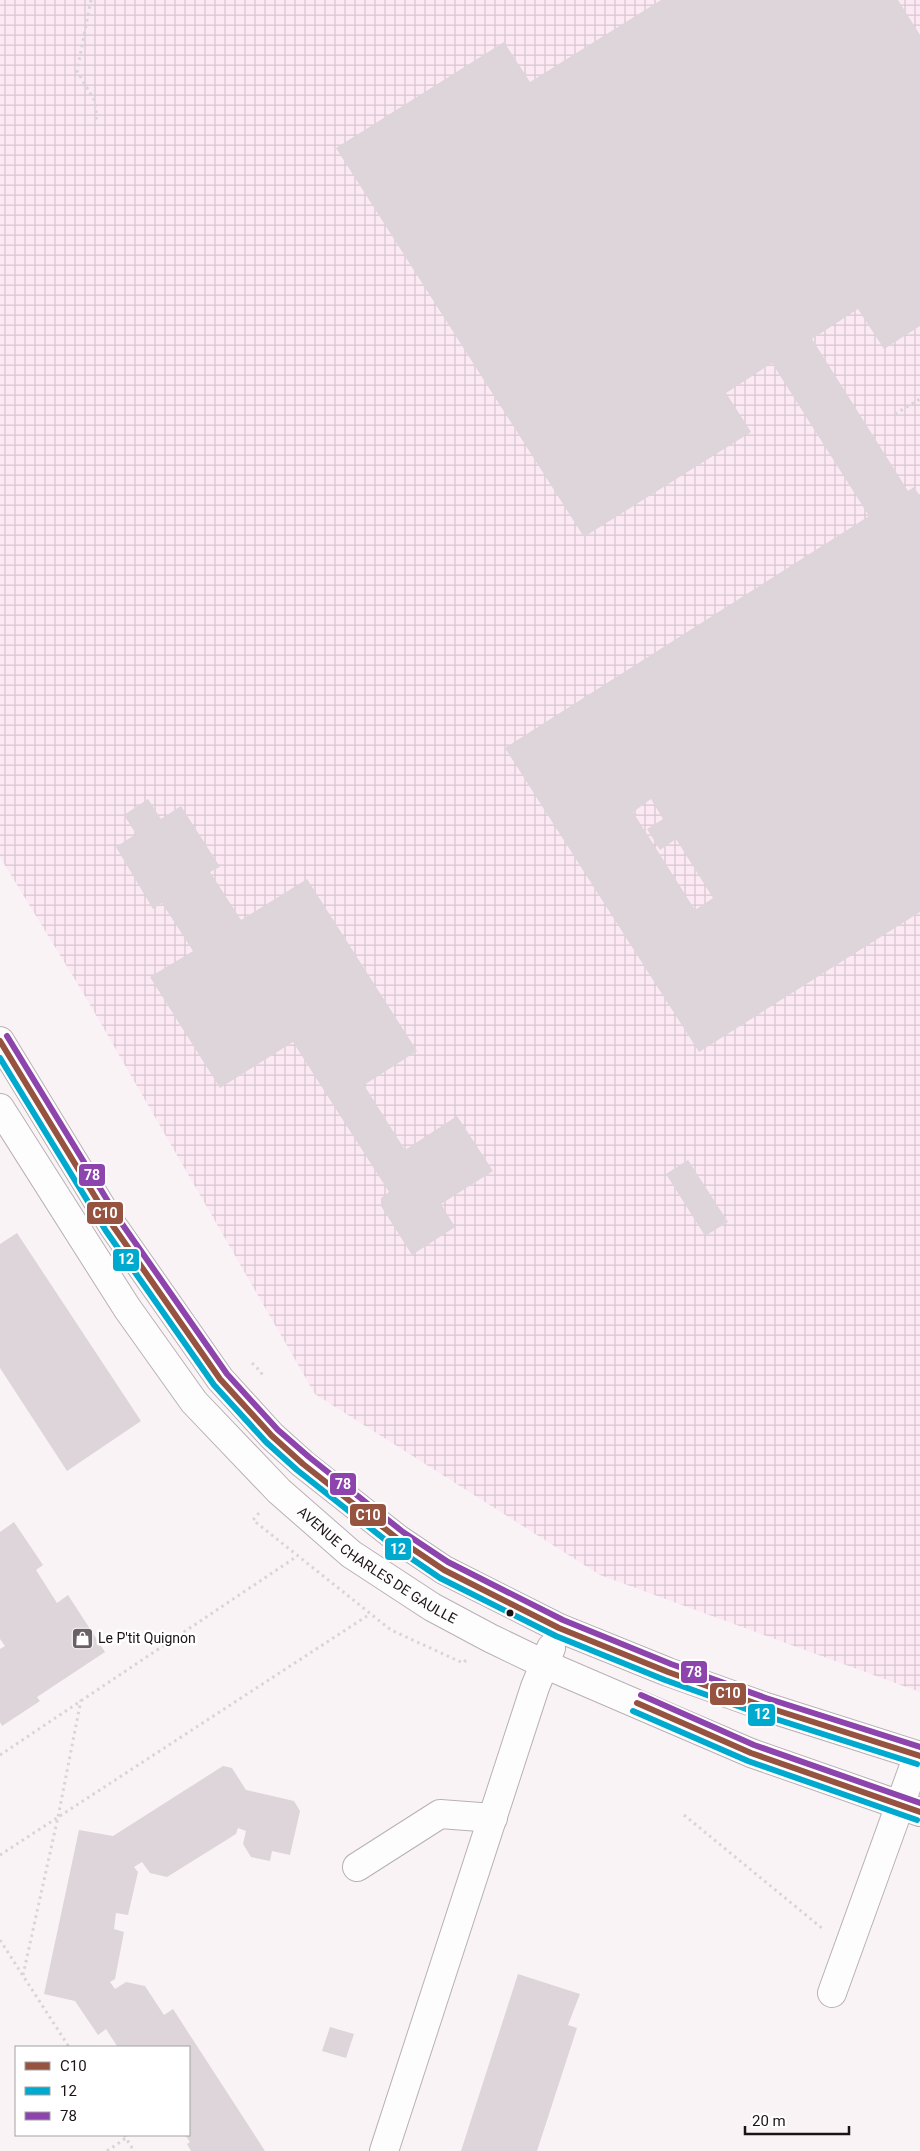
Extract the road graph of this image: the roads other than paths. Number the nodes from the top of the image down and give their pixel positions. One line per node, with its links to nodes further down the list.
1 (0, 1041): 3 (street)
2 (0, 1108): 4 (street, AVENUE CHARLES DE GAULLE)
3 (559, 1628): 4 (street); 5 (street)
4 (544, 1664): 6 (street, AVENUE CHARLES DE GAULLE); 7 (street)
5 (919, 1755): 6 (street)
6 (910, 1809): 9 (street)
7 (493, 1818): 8 (street); 10 (street)
8 (357, 1867)
9 (832, 1993)
10 (384, 2151)

